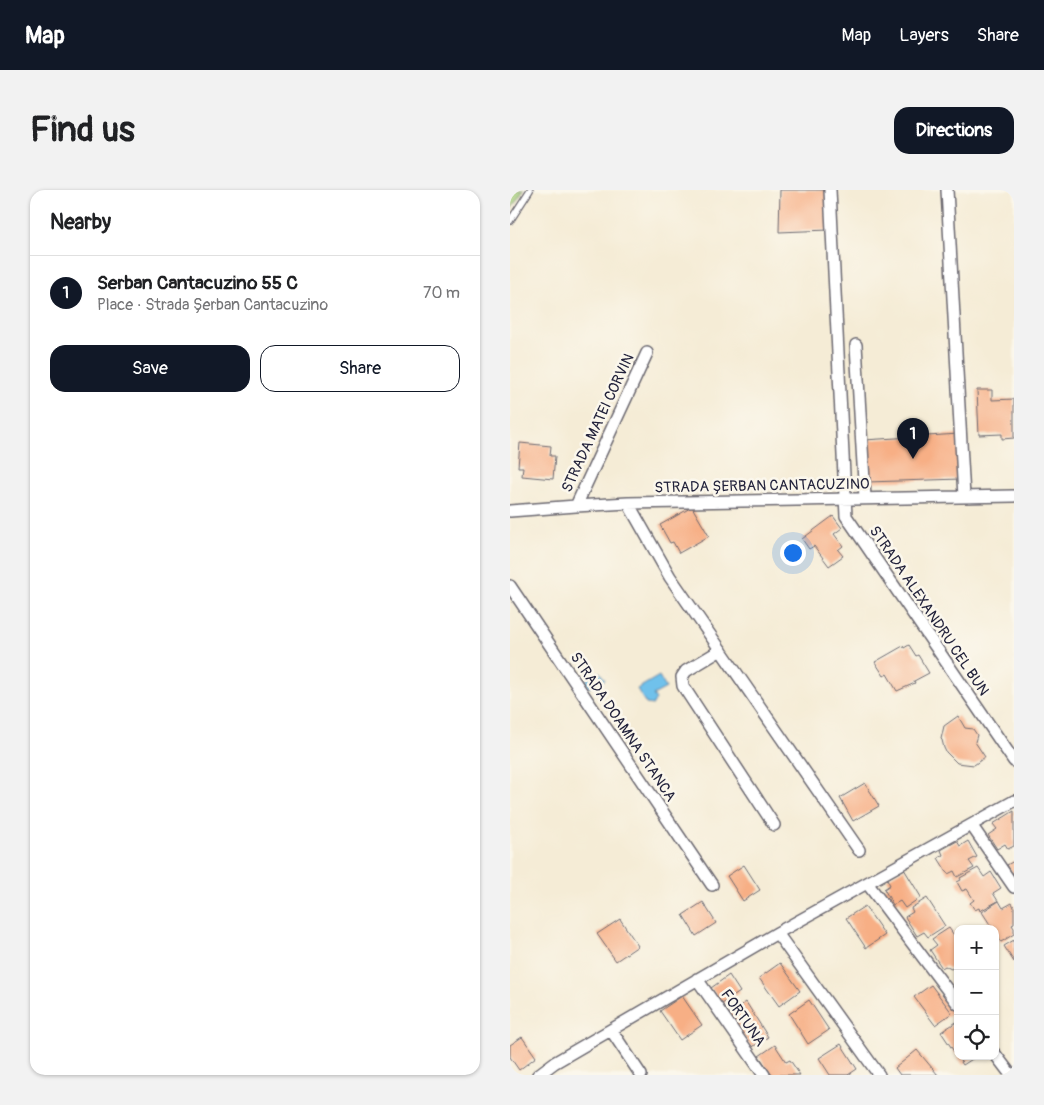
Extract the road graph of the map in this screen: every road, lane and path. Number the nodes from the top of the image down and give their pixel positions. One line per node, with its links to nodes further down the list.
1 (530, 190): 4 (lane)
2 (830, 190): 10 (street, STRADA ALEXANDRU CEL BUN)
3 (947, 190): 7 (street)
4 (510, 221)
5 (856, 345): 9 (street)
6 (647, 353): 12 (street, STRADA MATEI CORVIN)
7 (964, 496): 8 (street, STRADA ȘERBAN CANTACUZINO); 9 (street, STRADA ȘERBAN CANTACUZINO)
8 (1014, 496)
9 (865, 498): 10 (street, STRADA ȘERBAN CANTACUZINO)
10 (845, 499): 11 (street, STRADA ȘERBAN CANTACUZINO); 16 (street, STRADA ALEXANDRU CEL BUN)
11 (628, 503): 12 (street, STRADA ȘERBAN CANTACUZINO); 15 (street)
12 (576, 506): 13 (street, STRADA ȘERBAN CANTACUZINO)
13 (510, 511)
14 (510, 586): 22 (street, STRADA DOAMNA STANCA)
15 (721, 650): 18 (street); 20 (street)
16 (1014, 761)
17 (1014, 801): 19 (street)
18 (774, 825)
19 (972, 826): 21 (street); 23 (street)
20 (859, 850)
21 (867, 883): 24 (street); 26 (street)
22 (712, 886)
23 (1014, 887)
24 (777, 933): 25 (street); 32 (street)
25 (697, 979): 27 (street); 31 (street, FORTUNA)
26 (954, 999)
27 (611, 1030): 29 (street); 30 (street)
28 (999, 1059): 33 (street)
29 (538, 1075)
30 (641, 1075)
31 (764, 1075)
32 (879, 1075)
33 (1011, 1075)

